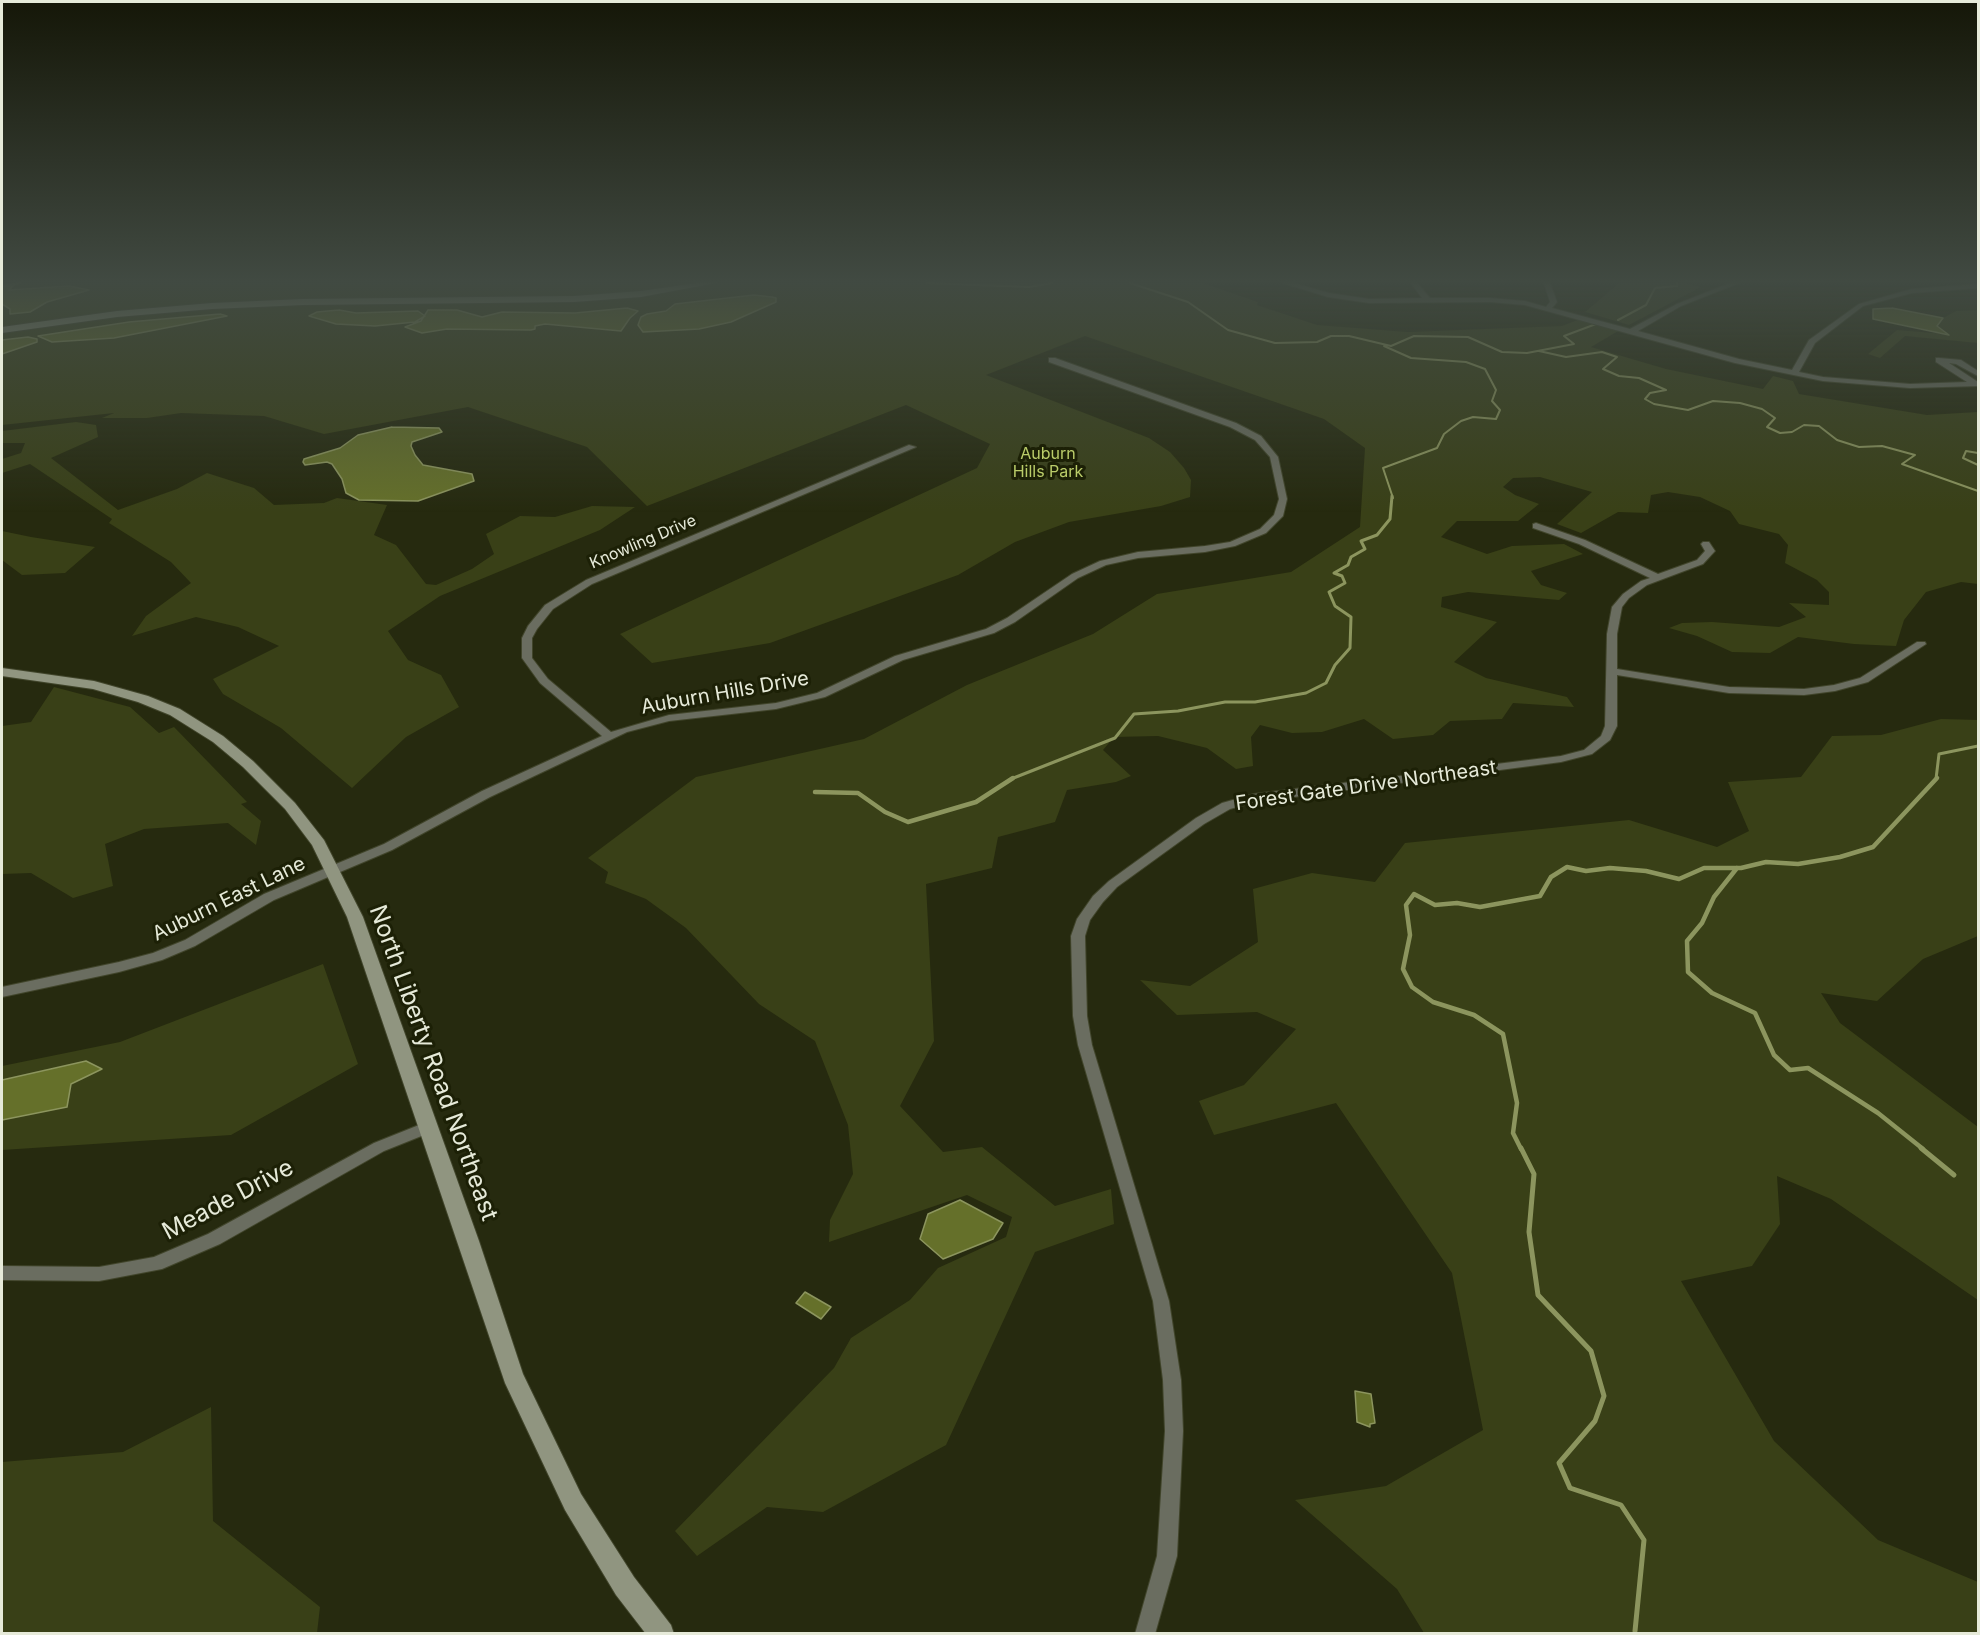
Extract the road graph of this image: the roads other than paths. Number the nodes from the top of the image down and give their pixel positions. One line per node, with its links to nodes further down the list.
1 (1739, 359): 4 (street)
2 (1802, 359): 4 (street)
3 (1052, 360): 14 (street, Auburn Hills Drive)
4 (1794, 374): 6 (street)
5 (1978, 374): 6 (street)
6 (1977, 384)
7 (912, 447): 14 (street, Knowling Drive)
8 (1536, 526): 10 (street)
9 (1706, 544): 10 (street, Forest Gate Drive Northeast)
10 (1656, 577): 12 (street, Forest Gate Drive Northeast)
11 (1922, 644): 12 (street)
12 (1612, 671): 19 (street, Forest Gate Drive Northeast)
13 (2, 672): 15 (main road, North Liberty Road Northeast)
14 (609, 736): 15 (street, Auburn Hills Drive)
15 (333, 872): 16 (street, Auburn East Lane); 17 (main road, North Liberty Road Northeast)
16 (2, 992)
17 (429, 1127): 18 (street, Meade Drive); 20 (main road, North Liberty Road Northeast)
18 (2, 1273)
19 (1145, 1628)
20 (662, 1634)

